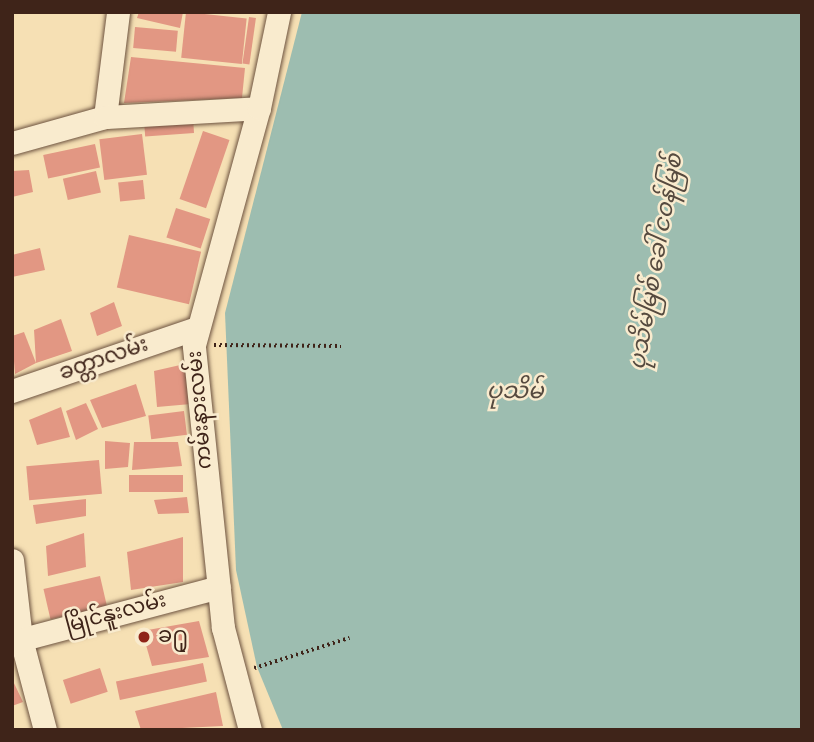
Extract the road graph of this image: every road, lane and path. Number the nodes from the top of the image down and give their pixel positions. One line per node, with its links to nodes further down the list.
1 (118, 12): 4 (street)
2 (279, 12): 3 (street, ကမ်းနားလမ်း)
3 (258, 108): 4 (street); 6 (street, ကမ်းနားလမ်း)
4 (105, 117): 5 (street)
5 (12, 143)
6 (195, 336): 7 (path); 8 (street, ခတ္တာလမ်း); 10 (street, ကမ်းနားလမ်း)
7 (341, 346)
8 (12, 391)
9 (12, 560): 12 (street)
10 (219, 587): 12 (street, မြိုင်နူးလမ်း); 13 (street, ကမ်းနားလမ်း)
11 (349, 638): 13 (path)
12 (17, 640): 14 (street)
13 (237, 674): 15 (street, ကမ်းနားလမ်း)
14 (45, 730)
15 (250, 730)

